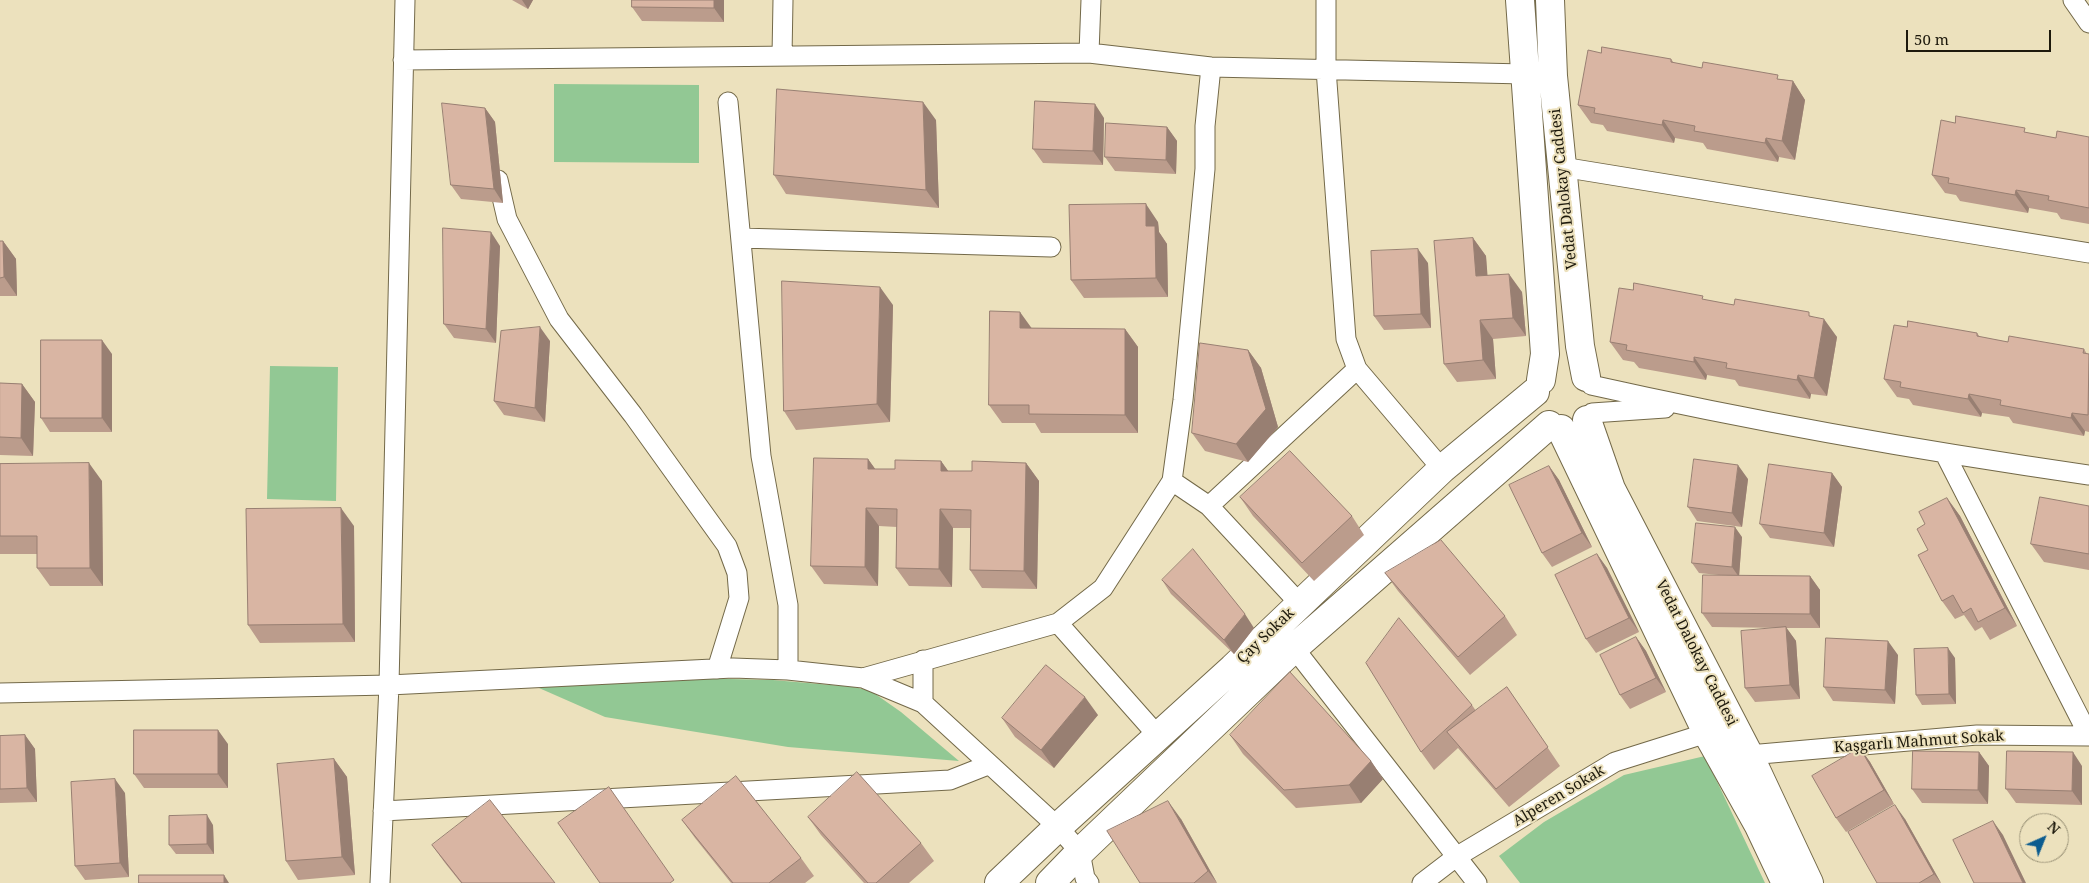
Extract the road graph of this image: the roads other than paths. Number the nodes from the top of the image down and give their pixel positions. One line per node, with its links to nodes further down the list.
1 (405, 0): 11 (street)
2 (782, 0): 10 (street)
3 (1091, 0): 9 (street)
4 (1326, 0): 13 (street)
5 (1520, 0): 14 (main road)
6 (1550, 0): 17 (main road, Vedat Dalokay Caddesi)
7 (2073, 0): 8 (street)
8 (2089, 23)
9 (1089, 53): 10 (street); 12 (street)
10 (782, 56): 11 (street)
11 (402, 60): 39 (street)
12 (1211, 67): 13 (street); 30 (street)
13 (1326, 69): 14 (street); 21 (street)
14 (1525, 74): 23 (main road)
15 (728, 102): 18 (street)
16 (494, 165): 36 (street)
17 (1562, 167): 20 (street); 22 (main road, Vedat Dalokay Caddesi)
18 (741, 238): 19 (street); 37 (street)
19 (1051, 247)
20 (2089, 253)
21 (1357, 369): 28 (street); 31 (street)
22 (1588, 381): 23 (main road); 24 (street); 25 (main road)
23 (1538, 386): 26 (main road); 28 (main road, Çay Sokak)
24 (1686, 406): 25 (street); 27 (street)
25 (1589, 417): 26 (main road); 45 (main road, Vedat Dalokay Caddesi)
26 (1555, 427): 34 (main road, Çay Sokak); 42 (main road, Vedat Dalokay Caddesi)
27 (1945, 454): 29 (street); 44 (street)
28 (1442, 469): 32 (main road, Çay Sokak)
29 (2089, 475)
30 (1172, 482): 31 (street); 33 (street)
31 (1209, 506): 32 (street)
32 (1300, 604): 43 (main road, Çay Sokak)
33 (1058, 623): 35 (street); 43 (street)
34 (1294, 648): 49 (main road, Çay Sokak); 50 (street)
35 (923, 660): 38 (street); 41 (street)
36 (717, 669): 37 (street); 39 (street)
37 (788, 670): 38 (street)
38 (863, 678): 41 (street)
39 (389, 685): 40 (street); 47 (street)
40 (0, 693)
41 (923, 703): 46 (street)
42 (1707, 733): 50 (street, Alperen Sokak); 57 (main road, Vedat Dalokay Caddesi)
43 (1158, 736): 48 (main road, Çay Sokak)
44 (2089, 736): 45 (street, Kaşgarlı Mahmut Sokak)
45 (1749, 755): 58 (main road, Vedat Dalokay Caddesi)
46 (988, 765): 47 (street); 48 (street)
47 (383, 811): 51 (street)
48 (1058, 827): 49 (street); 52 (main road, Çay Sokak)
49 (1080, 852): 53 (main road, Çay Sokak); 54 (street)
50 (1456, 857): 55 (street, Alperen Sokak); 56 (street)
51 (380, 883)
52 (999, 883)
53 (1050, 883)
54 (1089, 883)
55 (1422, 883)
56 (1477, 883)
57 (1786, 883)
58 (1809, 883)

